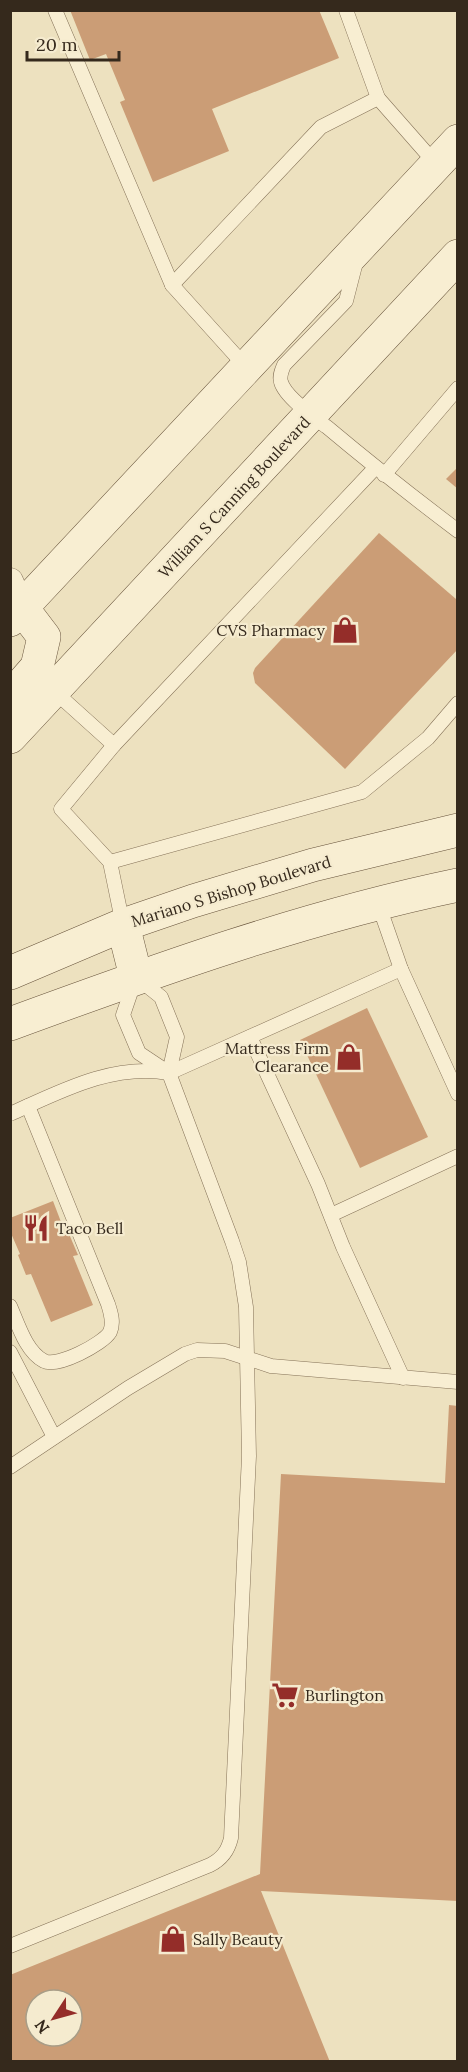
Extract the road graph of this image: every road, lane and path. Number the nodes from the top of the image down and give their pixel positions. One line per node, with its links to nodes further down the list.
1 (55, 10): 8 (lane)
2 (346, 10): 3 (lane)
3 (378, 98): 5 (lane); 8 (lane)
4 (458, 141): 5 (main road)
5 (436, 164): 6 (main road)
6 (361, 244): 9 (main road); 11 (lane)
7 (458, 256): 11 (main road, William S Canning Boulevard)
8 (172, 285): 9 (lane)
9 (246, 367): 14 (main road)
10 (458, 388): 12 (lane)
11 (311, 414): 12 (lane); 15 (main road, William S Canning Boulevard)
12 (380, 471): 13 (lane); 19 (lane)
13 (458, 531)
14 (14, 603): 16 (main road)
15 (54, 691): 18 (main road, William S Canning Boulevard); 19 (lane)
16 (10, 698)
17 (458, 703): 21 (lane)
18 (10, 737)
19 (114, 745): 21 (lane)
20 (458, 830): 24 (main road, Mariano S Bishop Boulevard)
21 (110, 862): 24 (lane)
22 (458, 885): 23 (main road)
23 (378, 903): 25 (lane); 27 (main road)
24 (123, 925): 26 (main road, Mariano S Bishop Boulevard); 27 (main road)
25 (401, 969): 29 (lane); 31 (lane)
26 (10, 974)
27 (136, 977): 28 (main road); 30 (lane); 30 (lane)
28 (10, 1023)
29 (250, 1036): 30 (lane); 35 (lane)
30 (169, 1072): 32 (lane); 38 (lane)
31 (458, 1094)
32 (28, 1106): 33 (lane); 36 (lane)
33 (10, 1114)
34 (458, 1156): 35 (lane)
35 (331, 1215): 39 (lane)
36 (10, 1306)
37 (10, 1352): 41 (lane)
38 (248, 1360): 39 (lane); 41 (lane); 43 (lane)
39 (403, 1378): 40 (lane)
40 (458, 1382)
41 (54, 1437): 42 (lane)
42 (10, 1467)
43 (10, 1946)

